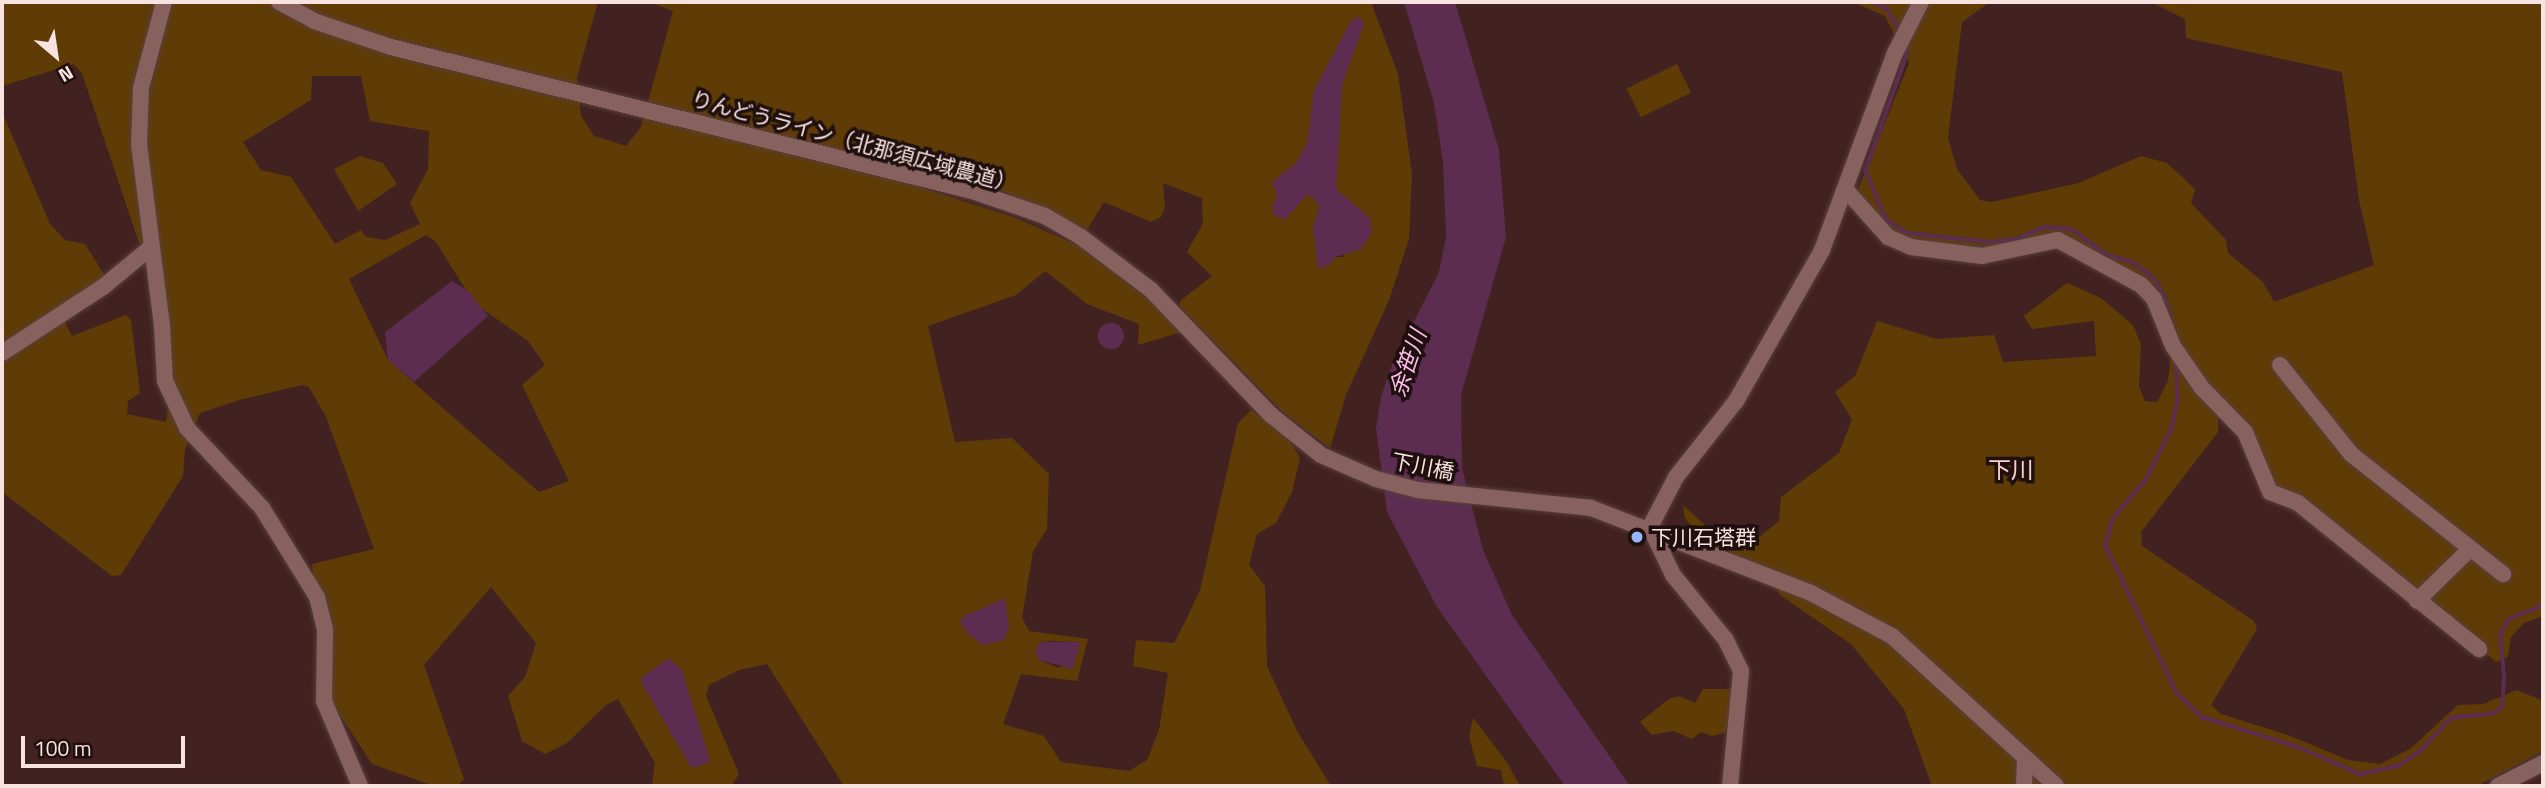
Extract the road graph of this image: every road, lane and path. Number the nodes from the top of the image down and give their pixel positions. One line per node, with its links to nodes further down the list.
1 (164, 2): 5 (street)
2 (279, 2): 8 (street, りんどうライン（北那須広域農道）)
3 (1921, 2): 4 (street)
4 (1847, 191): 9 (street); 12 (street)
5 (150, 248): 6 (street); 16 (street)
6 (2, 353)
7 (2280, 365): 10 (street)
8 (1341, 465): 9 (street, 下川橋)
9 (1650, 527): 14 (street); 17 (street)
10 (2470, 549): 11 (street); 12 (street)
11 (2503, 574)
12 (2417, 601): 13 (street)
13 (2479, 649)
14 (2025, 760): 18 (street); 19 (street)
15 (2543, 763): 20 (street)
16 (359, 786)
17 (1730, 786)
18 (2024, 786)
19 (2056, 786)
20 (2498, 786)

